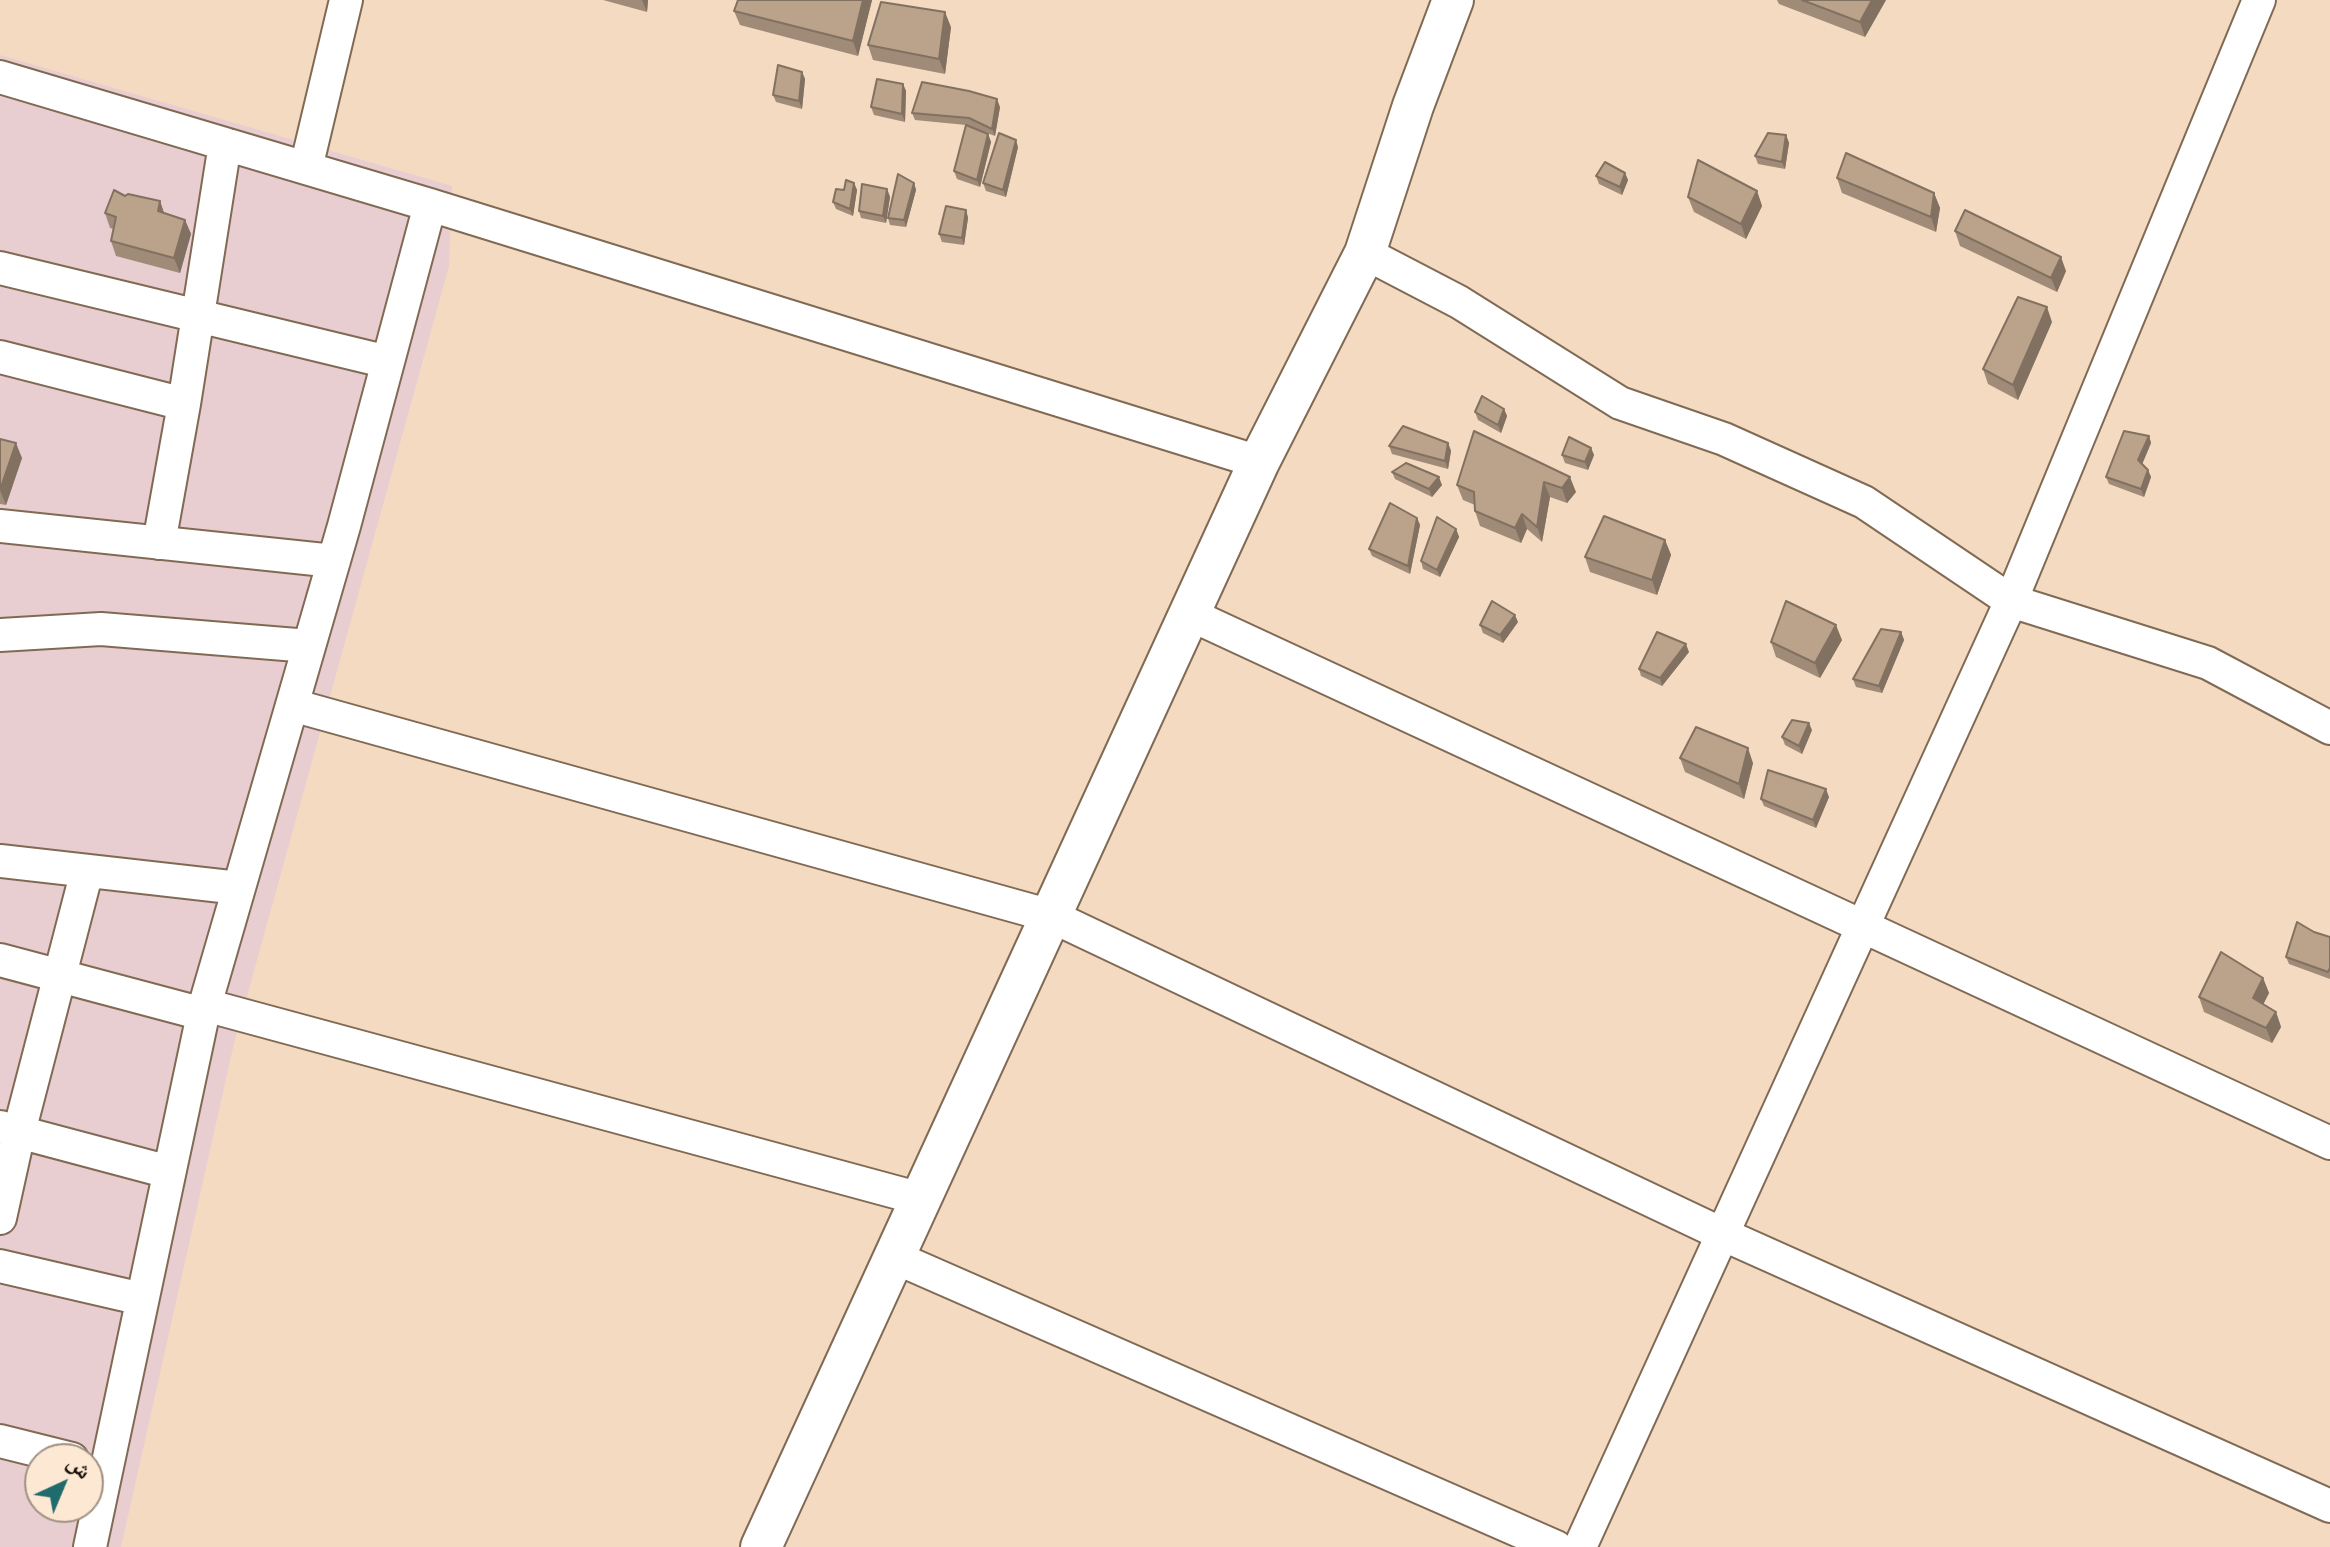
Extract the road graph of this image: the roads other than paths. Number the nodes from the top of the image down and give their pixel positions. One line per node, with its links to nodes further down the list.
1 (346, 0): 6 (street)
2 (1453, 0): 8 (street)
3 (2259, 0): 18 (street)
4 (0, 77): 5 (street)
5 (225, 144): 6 (street); 10 (street)
6 (306, 168): 7 (street)
7 (430, 205): 12 (street); 14 (street)
8 (1365, 253): 14 (street); 18 (street)
9 (0, 268): 10 (street)
10 (198, 316): 12 (street); 13 (street)
11 (0, 357): 13 (street)
12 (388, 362): 17 (street)
13 (184, 404): 16 (street)
14 (1259, 462): 19 (street)
15 (0, 526): 16 (street)
16 (159, 543): 17 (street)
17 (334, 561): 21 (street)
18 (2011, 601): 23 (street); 28 (street)
19 (1189, 614): 27 (street); 28 (street)
20 (0, 635): 21 (street)
21 (309, 646): 22 (street)
22 (292, 705): 26 (street); 27 (street)
23 (2330, 728)
24 (0, 861): 25 (street)
25 (87, 871): 26 (street); 30 (street)
26 (239, 888): 31 (street)
27 (1051, 916): 35 (street); 37 (street)
28 (1862, 926): 33 (street); 37 (street)
29 (0, 960): 30 (street)
30 (60, 976): 31 (street); 32 (street)
31 (204, 1010): 34 (street); 35 (street)
32 (9, 1129): 34 (street); 36 (street)
33 (2330, 1143)
34 (169, 1172): 40 (street)
35 (921, 1199): 38 (street)
36 (0, 1218)
37 (1722, 1234): 44 (street); 49 (street)
38 (894, 1257): 47 (street); 48 (street)
39 (0, 1266): 40 (street)
40 (142, 1299): 42 (street)
41 (0, 1441): 43 (street)
42 (103, 1443)
43 (24, 1447)
44 (2330, 1506)
45 (92, 1523): 46 (street)
46 (90, 1547)
47 (761, 1547)
48 (1556, 1547)
49 (1580, 1547)

